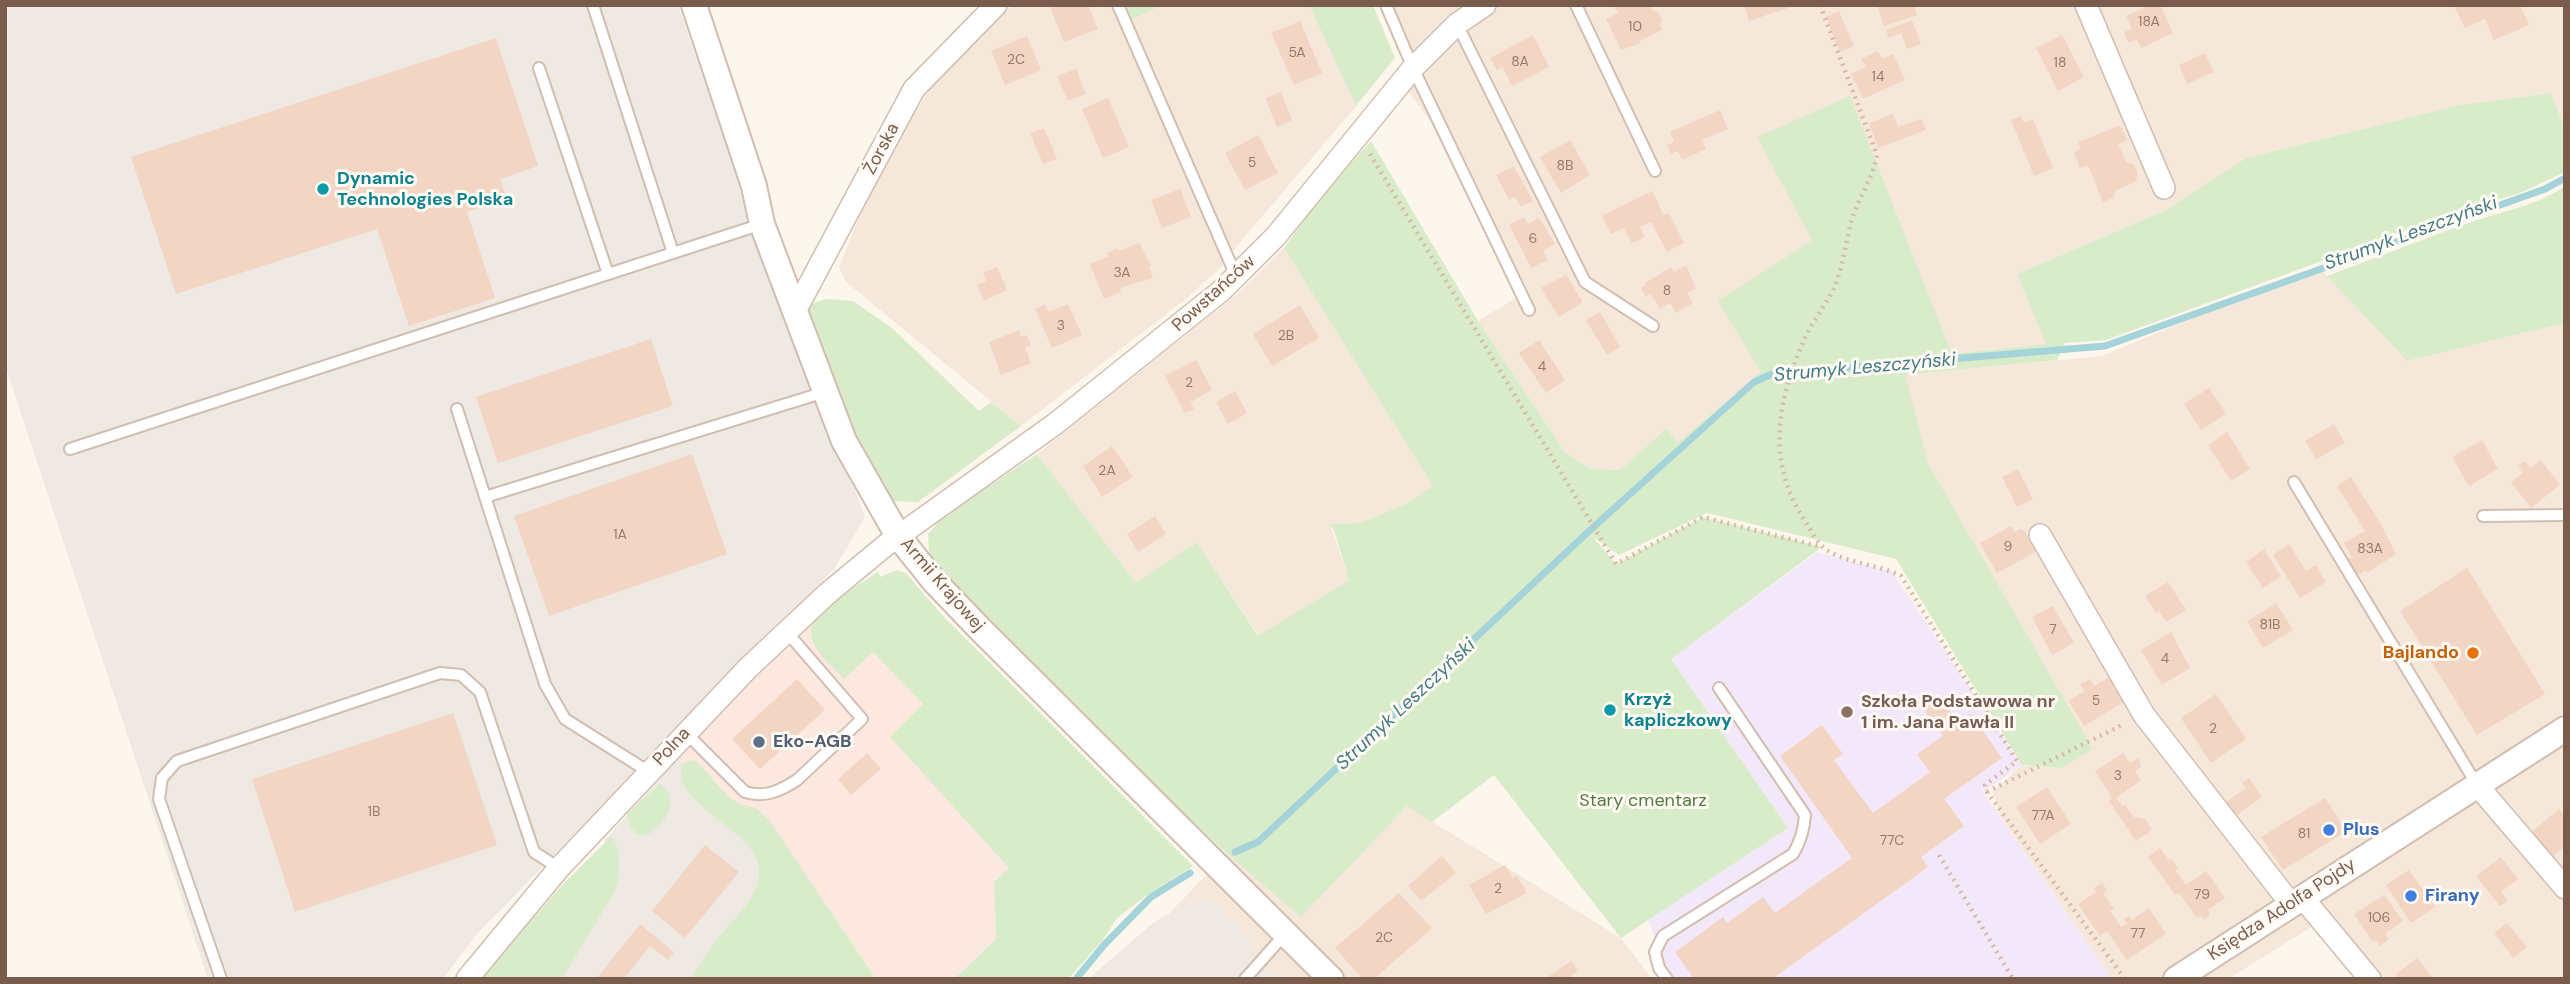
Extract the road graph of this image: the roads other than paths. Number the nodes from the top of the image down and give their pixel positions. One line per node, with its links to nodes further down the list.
1 (593, 5): 15 (lane)
2 (694, 5): 14 (street, Armii Krajowej)
3 (996, 5): 19 (street, Żorska)
4 (1118, 5): 17 (lane)
5 (1386, 5): 11 (lane)
6 (1485, 5): 9 (street, Powstańców)
7 (1576, 5): 12 (lane)
8 (2086, 5): 13 (street)
9 (1459, 16): 11 (street, Powstańców); 20 (lane)
10 (539, 68): 16 (lane)
11 (1413, 68): 17 (street, Powstańców); 18 (lane)
12 (1655, 171)
13 (2164, 188)
14 (762, 224): 15 (lane); 19 (street, Armii Krajowej)
15 (673, 253): 16 (lane)
16 (608, 274): 23 (lane)
17 (1236, 276): 29 (street, Powstańców)
18 (1529, 310)
19 (794, 313): 21 (street, Armii Krajowej)
20 (1653, 326)
21 (825, 391): 25 (lane); 29 (street, Armii Krajowej)
22 (457, 409): 25 (lane)
23 (70, 449)
24 (2294, 482): 35 (lane)
25 (485, 496): 34 (lane)
26 (2565, 515): 27 (lane)
27 (2483, 516)
28 (2040, 535): 38 (street)
29 (898, 536): 30 (street, Polna); 39 (street, Armii Krajowej)
30 (786, 631): 33 (street, Polna); 33 (lane)
31 (1719, 688): 44 (lane)
32 (2565, 729): 35 (street, Księdza Adolfa Pojdy)
33 (686, 733): 34 (street, Polna)
34 (649, 772): 36 (street, Polna)
35 (2477, 785): 37 (street); 38 (street, Księdza Adolfa Pojdy)
36 (559, 869): 40 (lane); 41 (street, Polna)
37 (2565, 888)
38 (2296, 901): 45 (street, Księdza Adolfa Pojdy); 46 (street)
39 (1285, 933): 42 (lane); 43 (street, Armii Krajowej)
40 (221, 979)
41 (467, 979)
42 (1245, 979)
43 (1331, 979)
44 (1667, 979)
45 (2176, 979)
46 (2370, 979)

